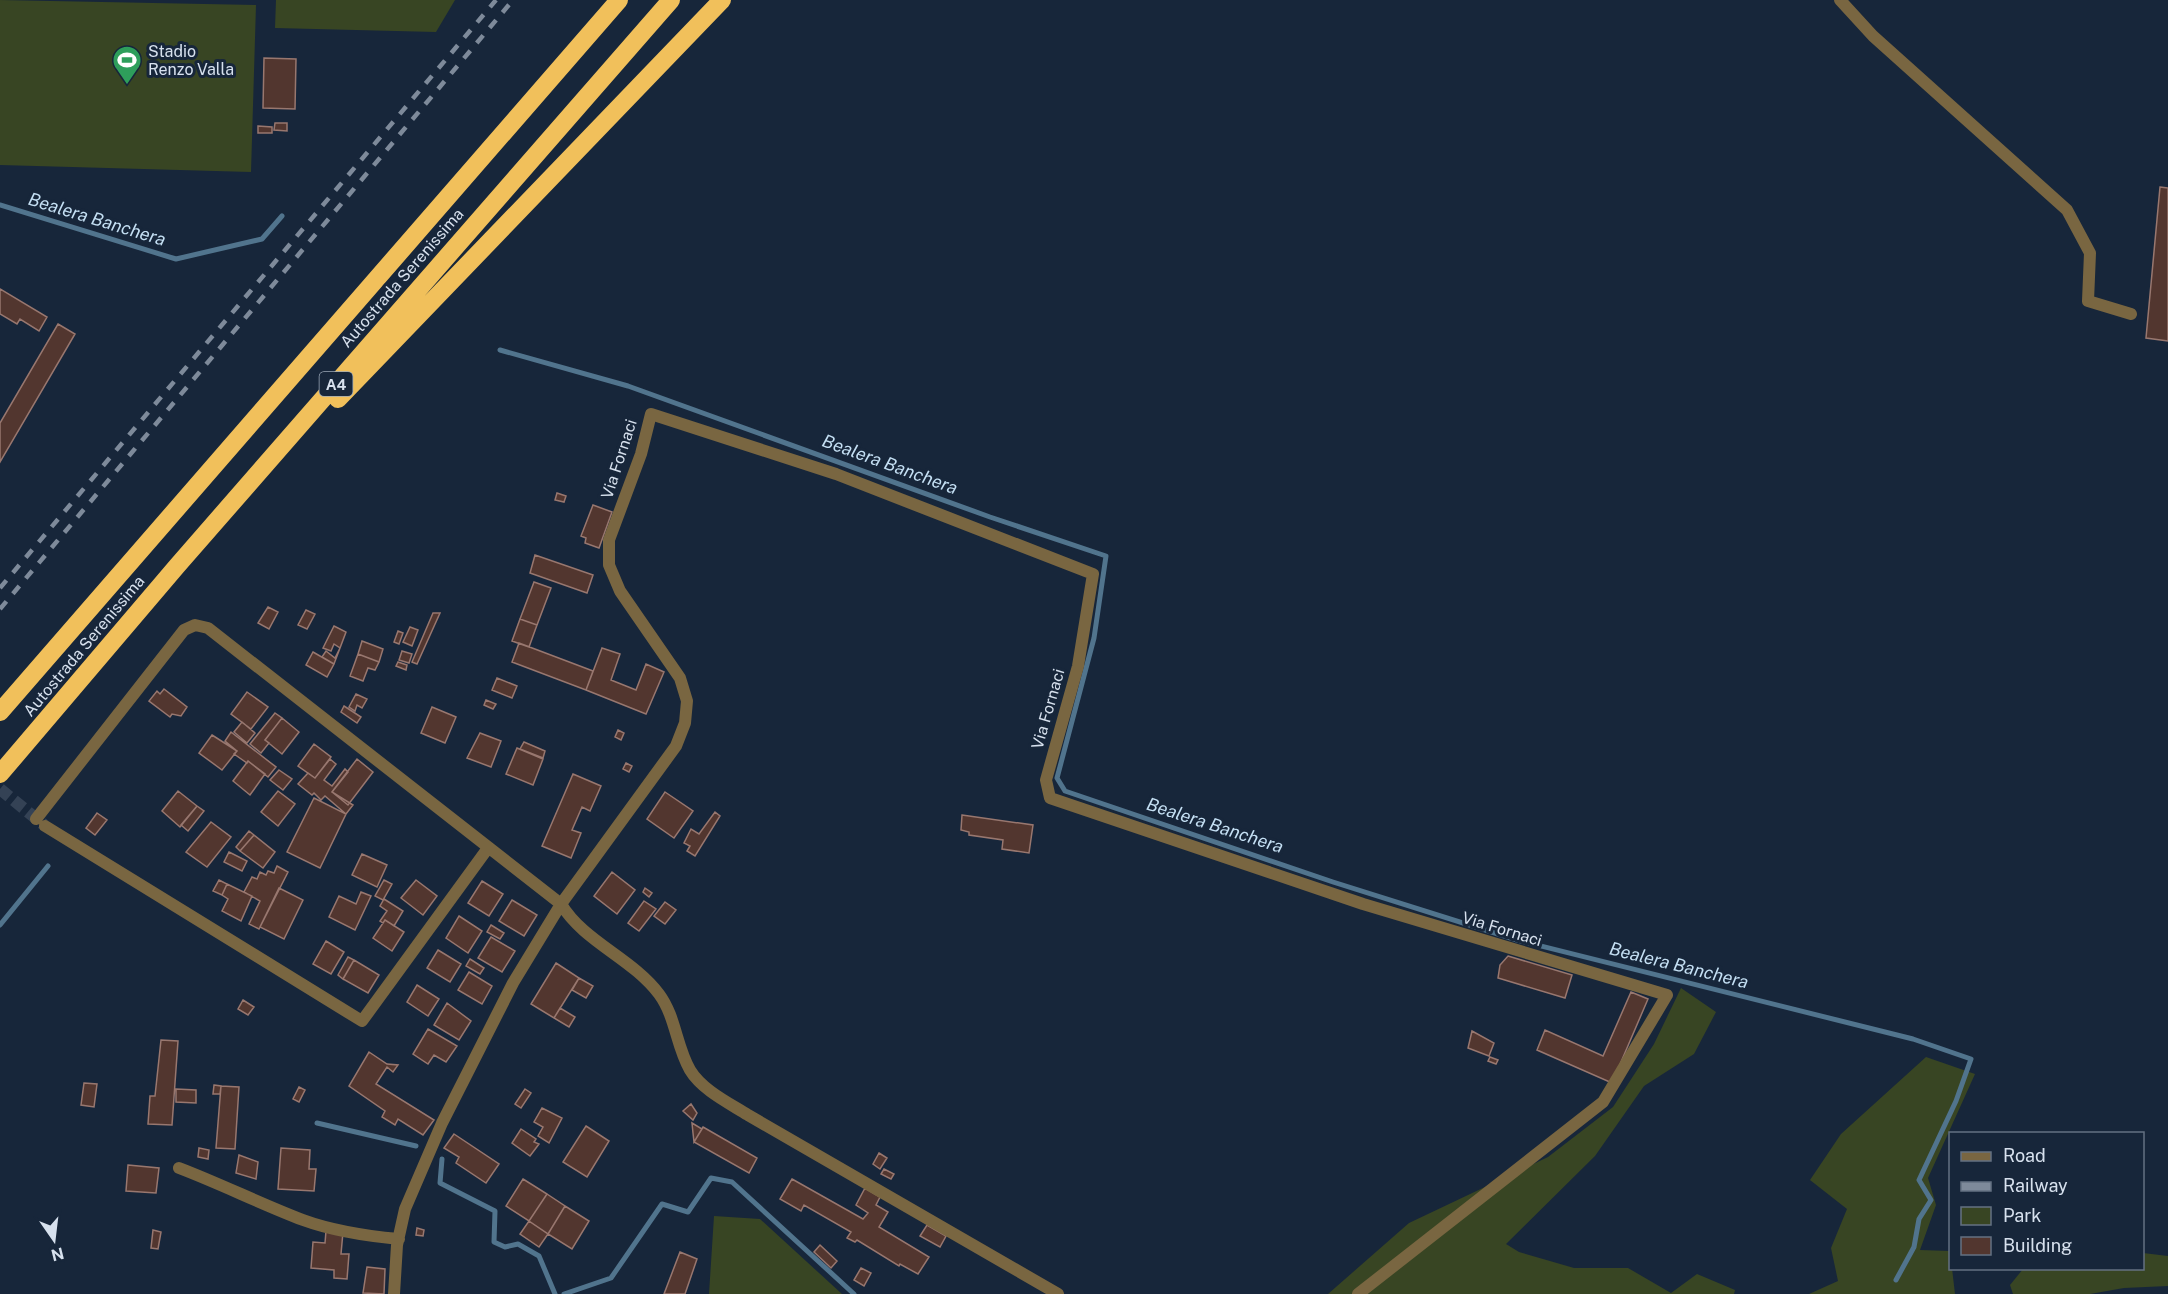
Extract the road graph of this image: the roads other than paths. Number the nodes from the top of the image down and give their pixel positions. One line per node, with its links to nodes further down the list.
1 (619, 0): 7 (highway, Autostrada Serenissima / A4)
2 (671, 0): 6 (highway, Autostrada Serenissima / A4)
3 (722, 0): 6 (highway)
4 (1840, 0): 5 (street)
5 (2132, 314)
6 (177, 566): 8 (highway, Autostrada Serenissima / A4)
7 (0, 712)
8 (1, 773)
9 (488, 848): 9 (street); 10 (street)
10 (561, 904): 12 (street); 14 (street); 15 (street, Via Fornaci)
11 (179, 1168): 12 (street)
12 (399, 1239): 13 (street)
13 (394, 1294)
14 (1058, 1294)
15 (1358, 1294)

